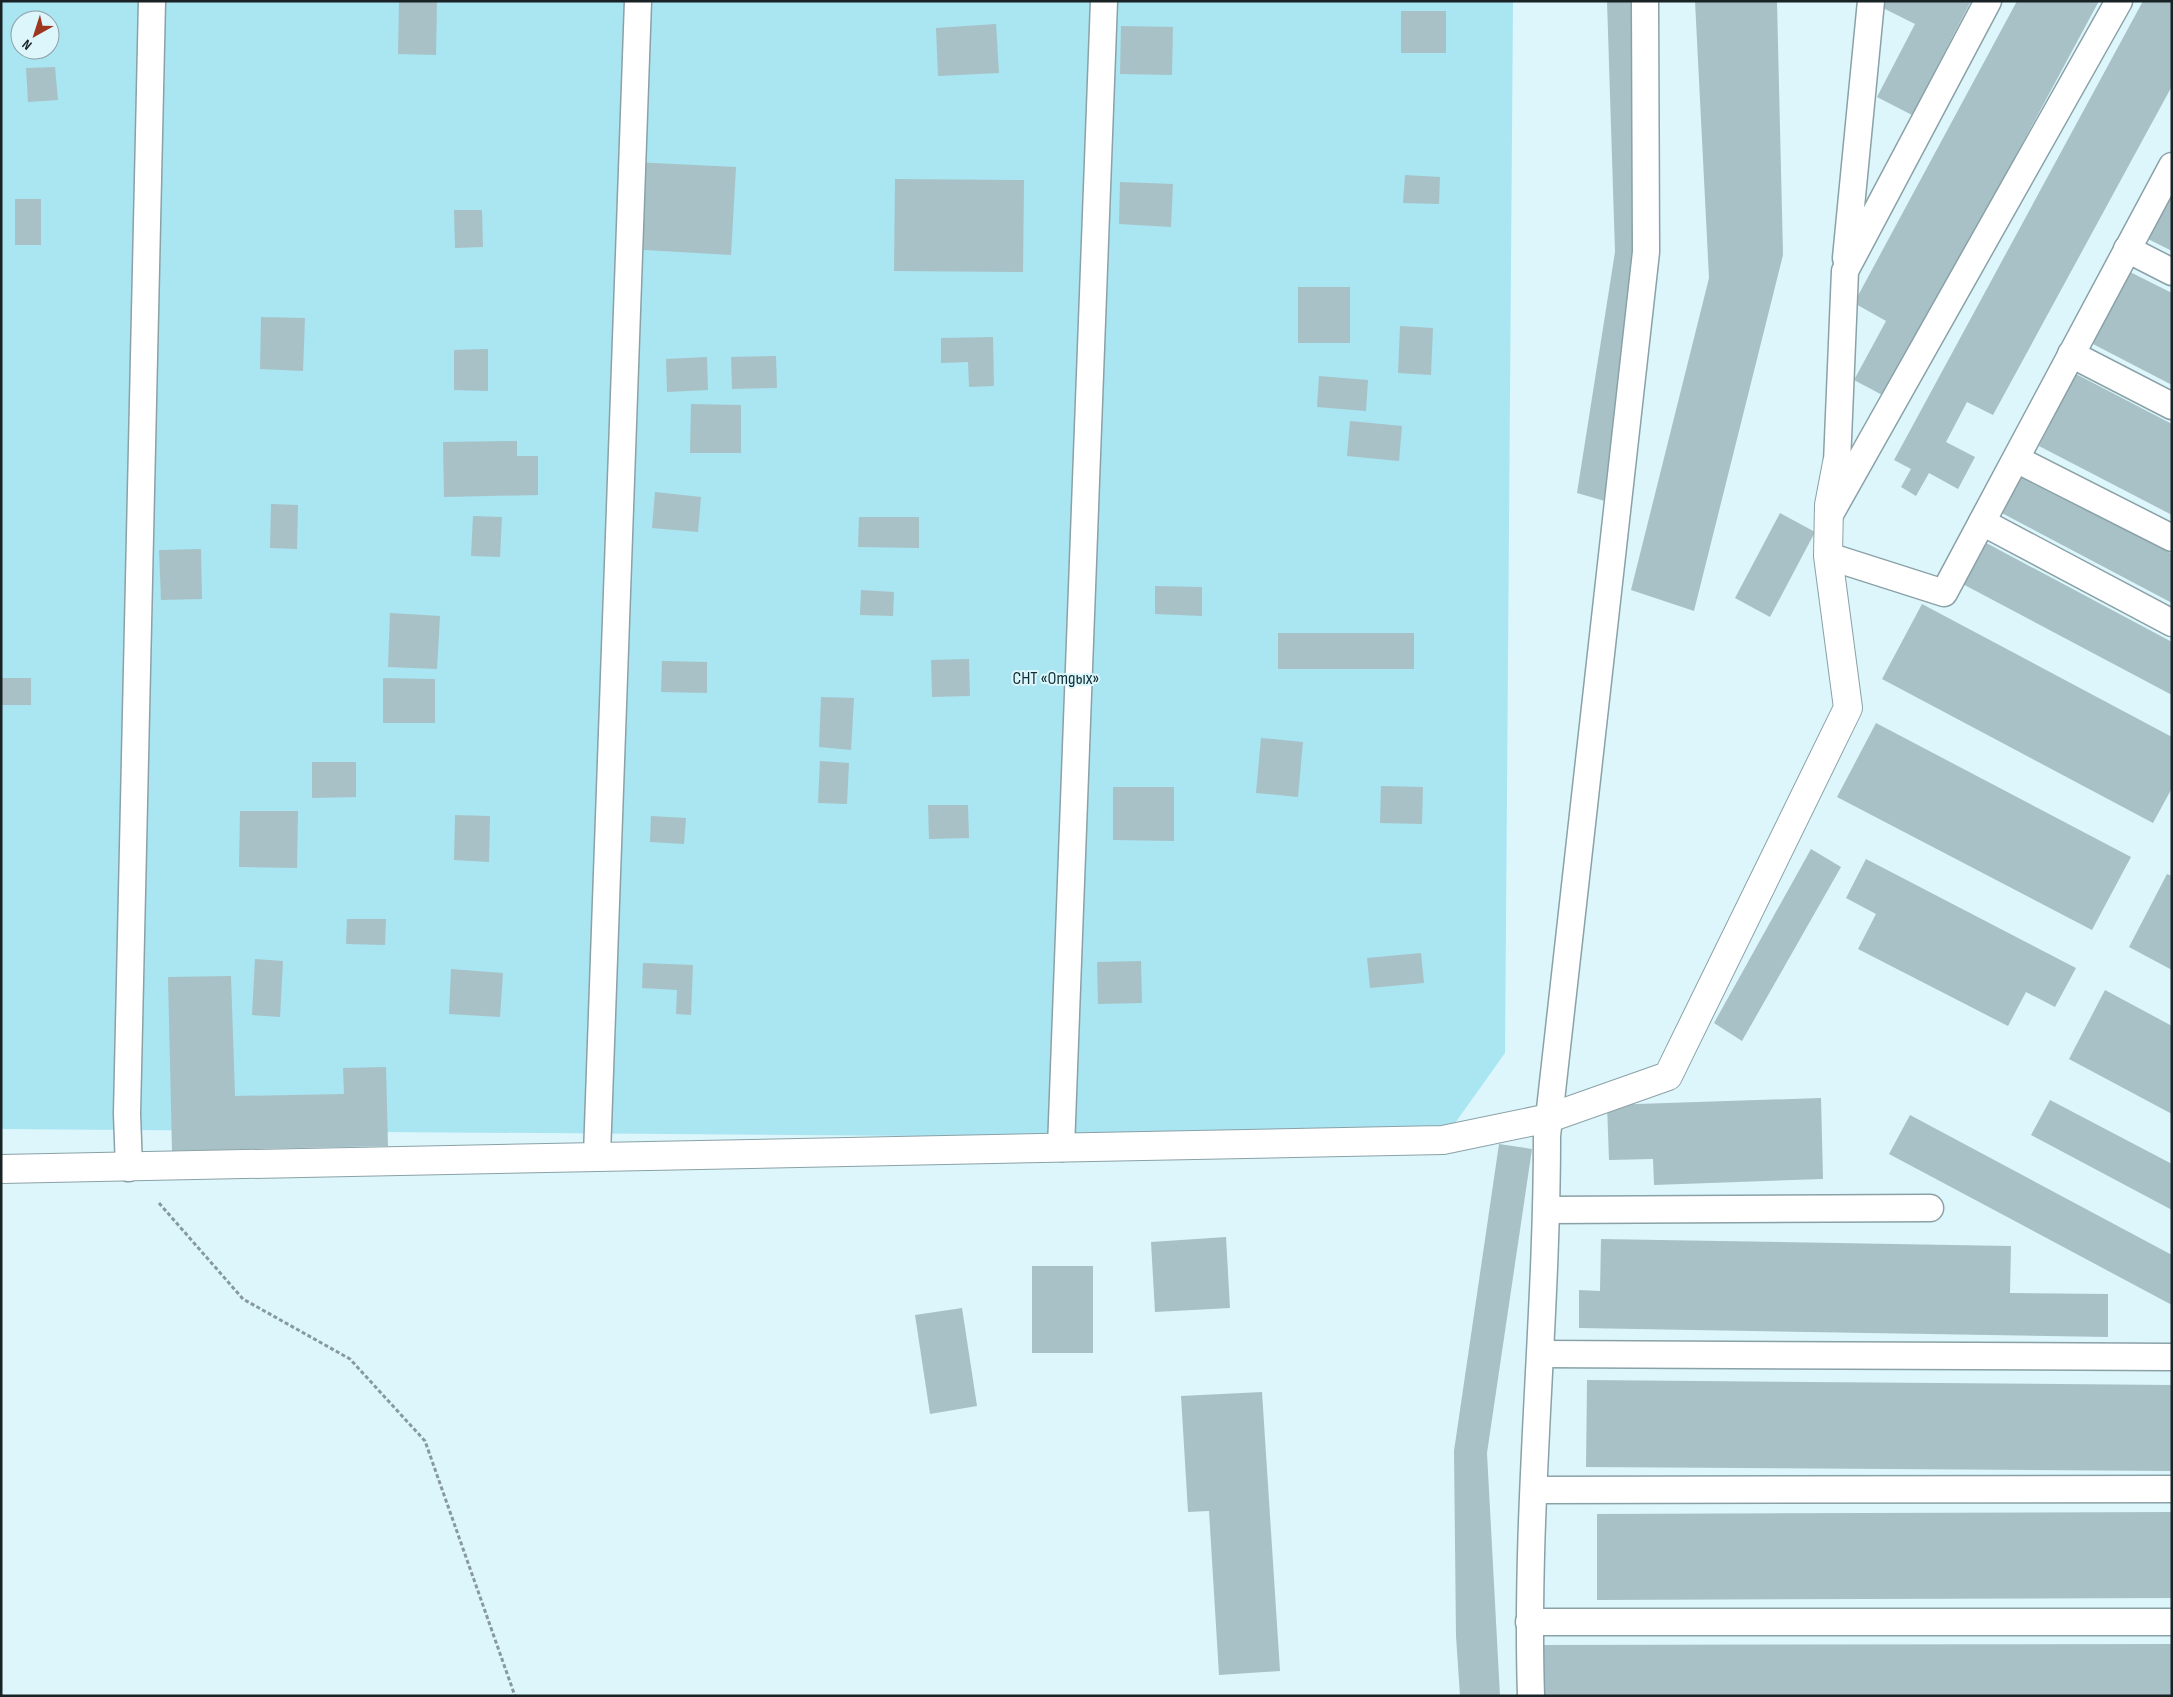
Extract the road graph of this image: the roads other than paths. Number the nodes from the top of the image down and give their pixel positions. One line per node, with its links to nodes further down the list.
1 (152, 1): 26 (lane)
2 (638, 1): 25 (lane)
3 (1104, 1): 24 (lane)
4 (1645, 1): 23 (lane)
5 (1871, 1): 10 (lane)
6 (1988, 1): 10 (lane)
7 (2119, 1): 16 (lane)
8 (2172, 166): 9 (lane)
9 (2127, 249): 11 (lane); 12 (lane)
10 (1844, 271): 15 (lane)
11 (2172, 272)
12 (2072, 354): 13 (lane); 14 (lane)
13 (2172, 406)
14 (2016, 459): 17 (lane); 18 (lane)
15 (1837, 463): 16 (street)
16 (1829, 517): 19 (street)
17 (1982, 522): 19 (lane); 20 (lane)
18 (2172, 538)
19 (1828, 556): 22 (street)
20 (2172, 623)
21 (1698, 1064): 22 (street)
22 (1668, 1076): 23 (street)
23 (1549, 1118): 24 (street); 29 (lane)
24 (1061, 1148): 25 (street)
25 (597, 1155): 26 (street)
26 (129, 1168): 27 (street)
27 (1, 1169)
28 (1930, 1208): 29 (lane)
29 (1547, 1210): 30 (lane)
30 (1541, 1354): 31 (lane); 33 (lane)
31 (2172, 1357)
32 (2172, 1489): 33 (lane)
33 (1535, 1490): 34 (lane)
34 (1529, 1622): 35 (lane); 36 (lane)
35 (2172, 1622)
36 (1531, 1696)

